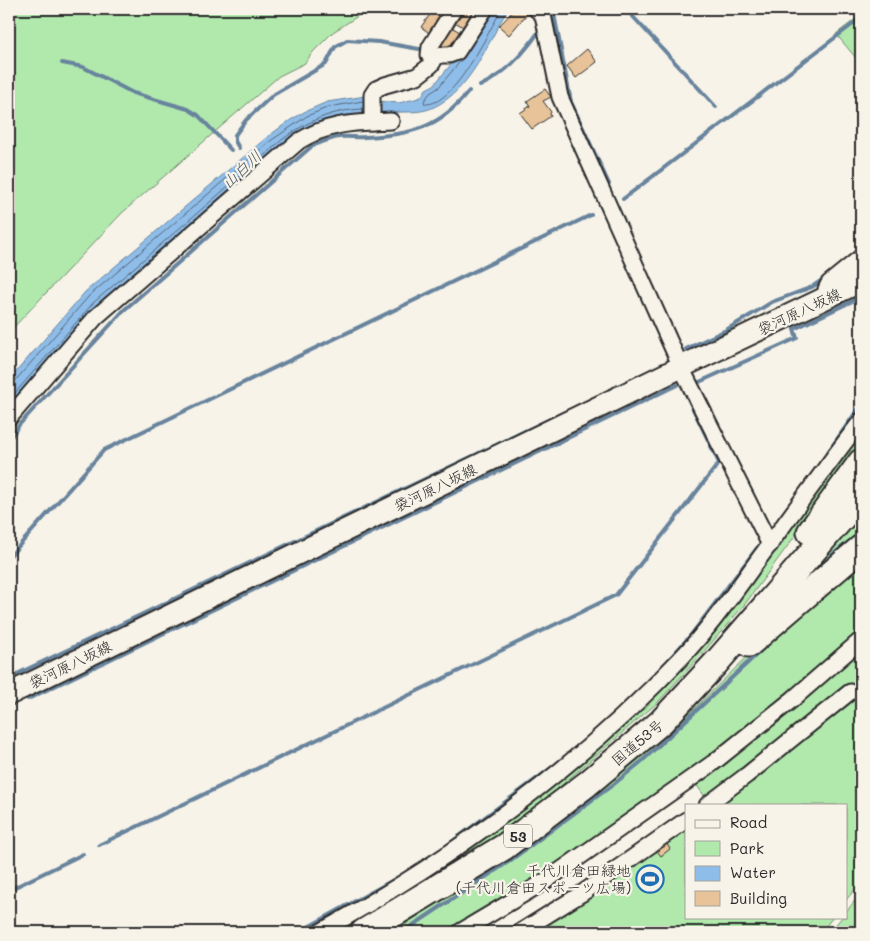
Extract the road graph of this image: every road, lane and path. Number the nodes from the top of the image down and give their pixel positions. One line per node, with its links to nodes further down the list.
1 (454, 9): 4 (street)
2 (486, 9): 4 (street)
3 (536, 9): 10 (street)
4 (433, 62): 6 (street)
5 (391, 121): 6 (street)
6 (372, 122): 11 (street)
7 (861, 257): 9 (street)
8 (861, 281): 9 (main road, 袋河原八坂線)
9 (827, 298): 10 (main road, 袋河原八坂線)
10 (681, 367): 15 (street); 20 (main road, 袋河原八坂線)
11 (9, 418)
12 (861, 421): 15 (street)
13 (861, 462): 18 (highway)
14 (861, 496): 18 (highway, 国道53号 / 53)
15 (770, 545): 24 (street)
16 (861, 548): 21 (highway)
17 (861, 640): 26 (street)
18 (715, 664): 21 (highway, 国道53号 / 53)
19 (850, 692): 22 (street)
20 (9, 694)
21 (661, 722): 25 (highway, 国道53号 / 53)
22 (708, 804)
23 (685, 821): 27 (street)
24 (320, 932)
25 (364, 932)
26 (460, 932)
27 (520, 932)

